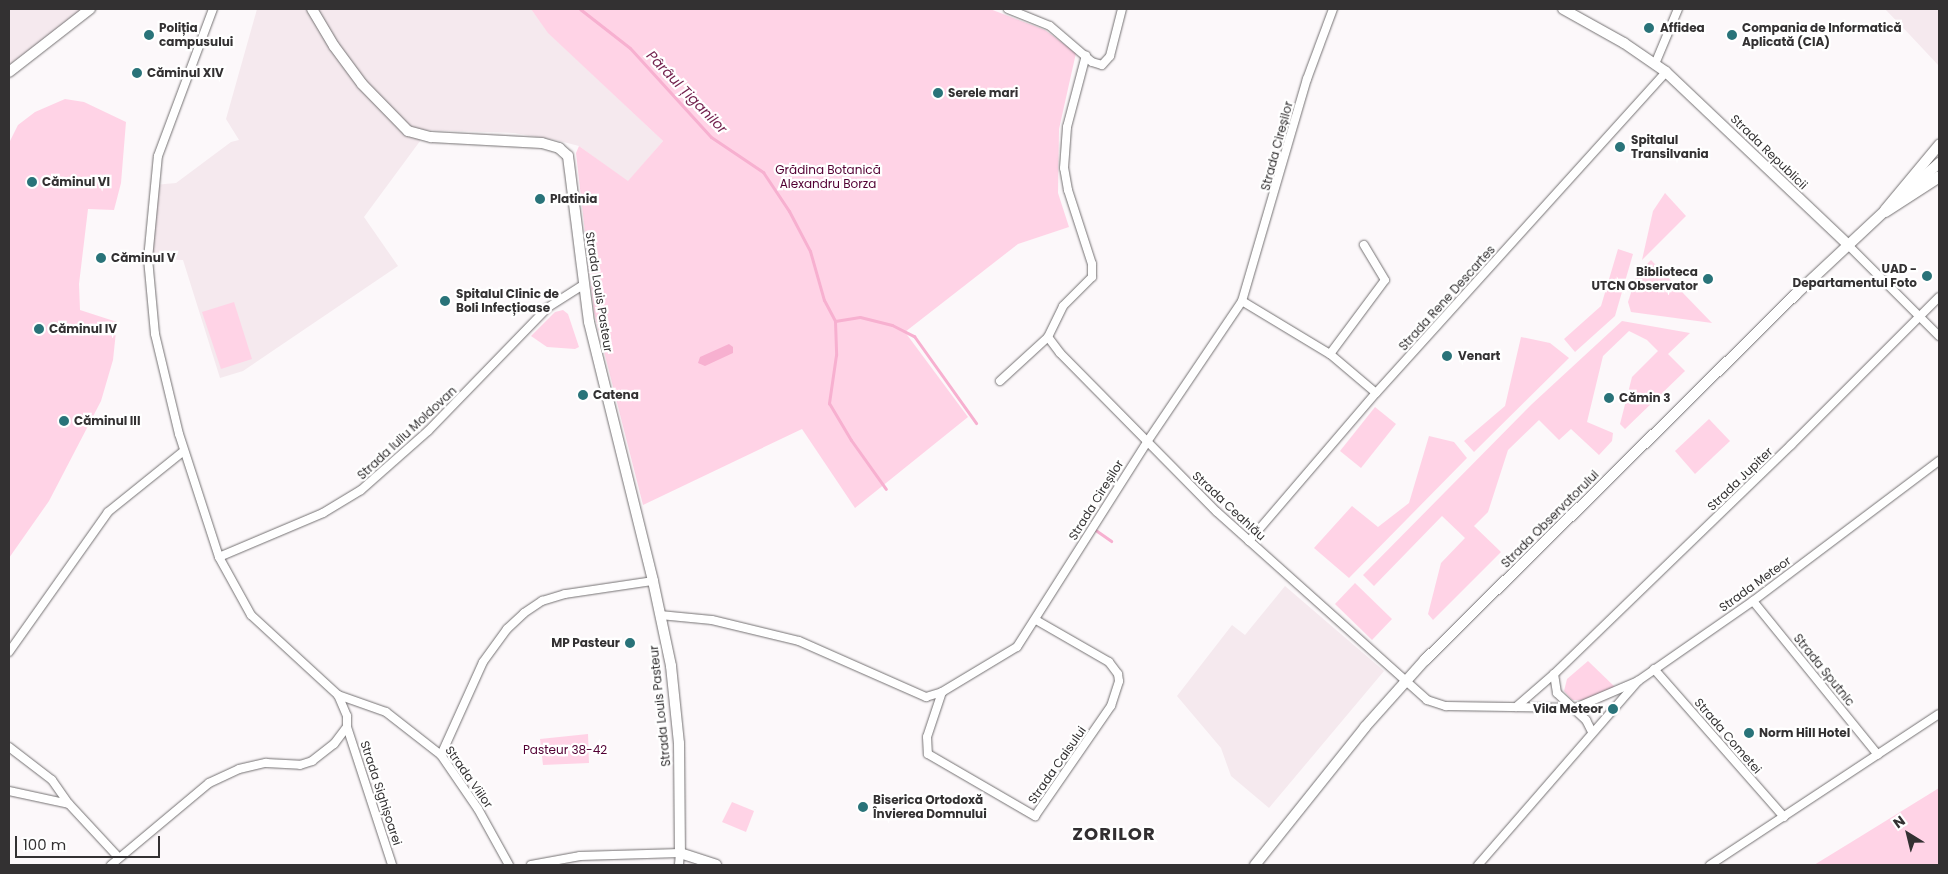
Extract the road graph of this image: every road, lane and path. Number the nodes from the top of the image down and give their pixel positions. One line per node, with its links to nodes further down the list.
1 (90, 9): 11 (street)
2 (213, 9): 29 (street)
3 (312, 9): 19 (street, Strada Louis Pasteur)
4 (1008, 9): 9 (street)
5 (1122, 9): 9 (street)
6 (1333, 9): 21 (street, Strada Cireșilor)
7 (1563, 9): 10 (street, Strada Republicii)
8 (1678, 9): 10 (street)
9 (1086, 55): 24 (street)
10 (1655, 64): 12 (street, Strada Republicii)
11 (9, 72)
12 (1666, 72): 18 (street, Strada Republicii); 27 (street, Strada Rene Descartes)
13 (1939, 145): 16 (street, Strada Observatorului)
14 (1939, 164): 16 (street, Strada Observatorului)
15 (1939, 176): 16 (main road)
16 (1885, 211): 18 (street, Strada Observatorului)
17 (1364, 245): 25 (street)
18 (1848, 245): 22 (street, Strada Republicii); 41 (street, Strada Observatorului)
19 (583, 285): 32 (street, Strada Iuliu Moldovan); 33 (street, Strada Louis Pasteur)
20 (1939, 297): 22 (street, Strada Jupiter)
21 (1242, 301): 25 (street); 28 (street, Strada Cireșilor)
22 (1920, 316): 23 (street, Strada Republicii); 39 (street, Strada Jupiter)
23 (1939, 336)
24 (1048, 337): 26 (street); 28 (street, Strada Ceahlău)
25 (1330, 354): 27 (street)
26 (1000, 381)
27 (1376, 393): 31 (street, Strada Rene Descartes)
28 (1146, 442): 31 (street, Strada Ceahlău); 36 (street, Strada Cireșilor)
29 (184, 452): 32 (street); 37 (street)
30 (1939, 461): 34 (street, Strada Meteor)
31 (1249, 541): 41 (street, Strada Ceahlău)
32 (219, 557): 43 (street)
33 (653, 581): 35 (street, Strada Louis Pasteur); 51 (street)
34 (1753, 600): 38 (street, Strada Meteor); 50 (street, Strada Sputnic)
35 (660, 615): 42 (street, Strada Cireșilor); 55 (street, Strada Louis Pasteur)
36 (1036, 620): 42 (street, Strada Cireșilor); 42 (street, Strada Caisului)
37 (9, 652)
38 (1654, 669): 40 (street, Strada Meteor); 54 (street, Strada Cometei)
39 (1554, 674): 44 (street, Strada Jupiter); 45 (street)
40 (1638, 681): 45 (street); 48 (street, Strada Meteor)
41 (1404, 682): 44 (street); 63 (street, Strada Observatorului)
42 (942, 692)
43 (338, 695): 47 (street, Strada Sighișoarei); 51 (street, Strada Viilor)
44 (1516, 707): 45 (street)
45 (1575, 708): 48 (street)
46 (1939, 714): 50 (street)
47 (347, 727): 56 (street); 58 (street, Strada Sighișoarei)
48 (1592, 732): 64 (street, Strada Meteor)
49 (9, 747): 53 (street)
50 (1878, 754): 54 (street)
51 (441, 755): 59 (street, Strada Viilor)
52 (9, 791): 53 (street)
53 (69, 804): 56 (street)
54 (1784, 818): 65 (street)
55 (680, 853): 60 (street); 61 (street, Strada Louis Pasteur); 62 (street)
56 (118, 857): 57 (street)
57 (111, 865)
58 (392, 865)
59 (509, 865)
60 (531, 865)
61 (679, 865)
62 (716, 865)
63 (1255, 865)
64 (1478, 865)
65 (1710, 865)

